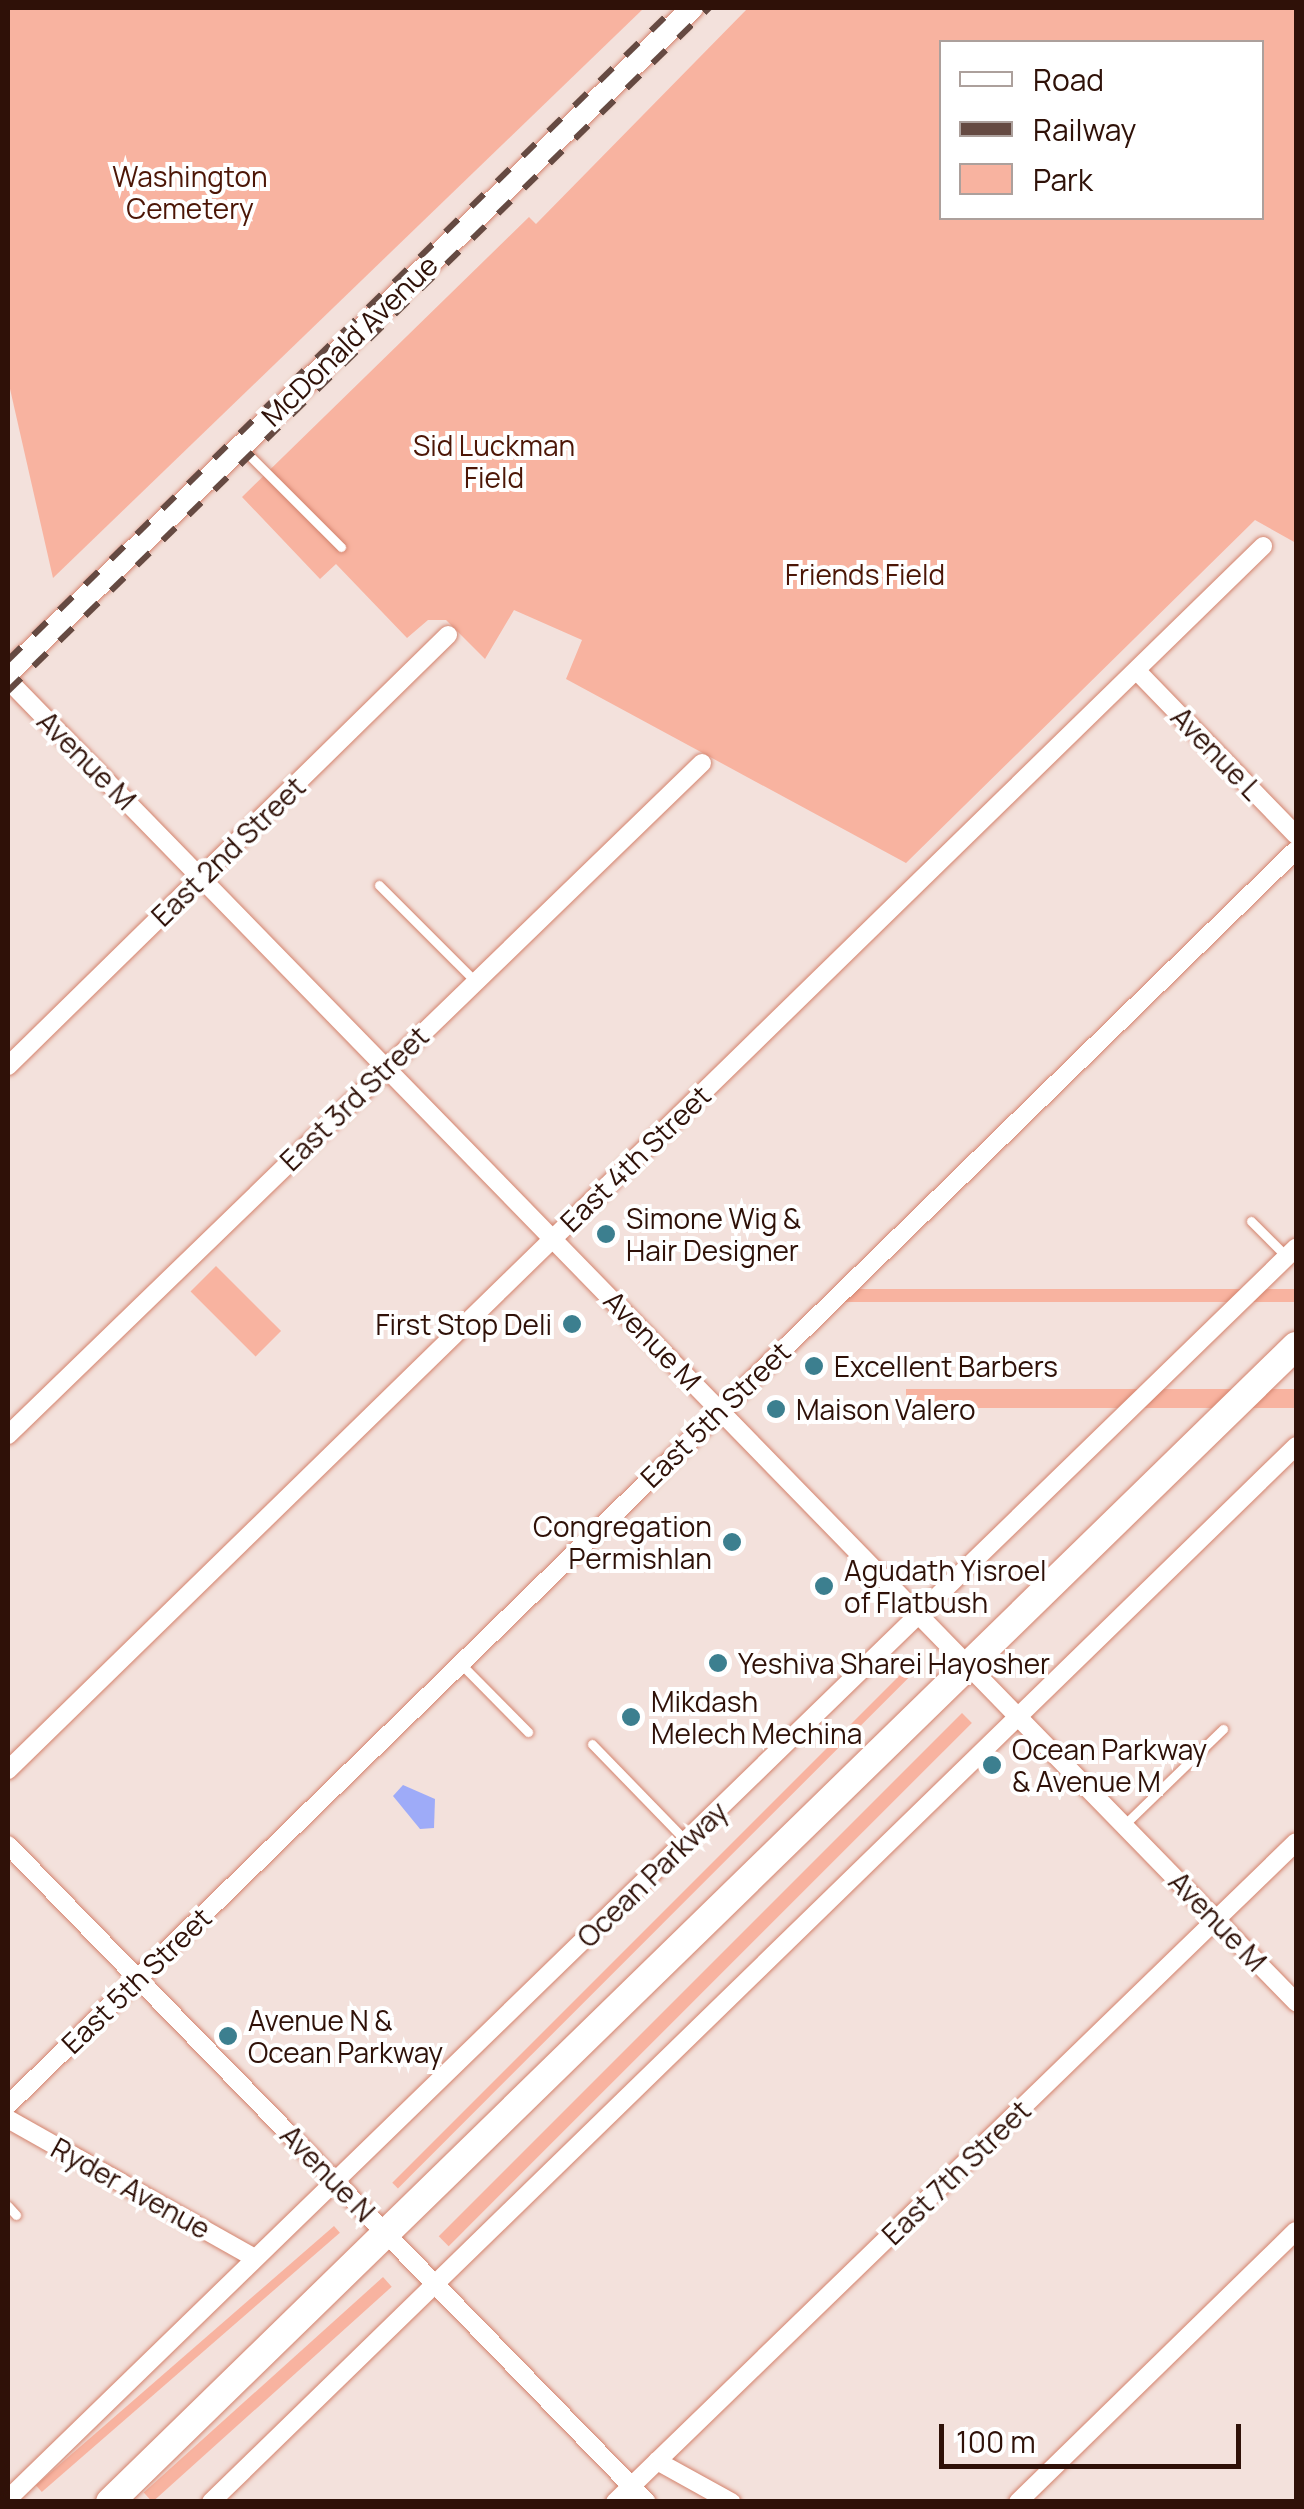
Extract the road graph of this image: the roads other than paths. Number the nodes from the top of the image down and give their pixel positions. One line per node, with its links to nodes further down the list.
1 (692, 8): 2 (main road, McDonald Avenue)
2 (240, 446): 4 (lane); 7 (main road, McDonald Avenue)
3 (1263, 546): 6 (street, East 4th Street)
4 (342, 547)
5 (448, 636): 11 (street, East 2nd Street)
6 (1137, 670): 9 (street, Avenue L); 17 (street, East 4th Street)
7 (8, 676): 11 (street, Avenue M)
8 (702, 763): 13 (street, East 3rd Street)
9 (1296, 835)
10 (1296, 850): 20 (street, East 5th Street)
11 (202, 876): 14 (street, East 2nd Street); 15 (street, Avenue M)
12 (379, 885): 13 (lane)
13 (475, 981): 15 (street, East 3rd Street)
14 (8, 1066)
15 (386, 1066): 17 (street, Avenue M); 21 (street, East 3rd Street)
16 (1251, 1221): 18 (lane)
17 (553, 1238): 20 (street, Avenue M); 30 (street, East 4th Street)
18 (1292, 1252): 23 (street, Ocean Parkway)
19 (1296, 1346): 25 (main road)
20 (721, 1408): 23 (street, Avenue M); 24 (street, East 5th Street)
21 (8, 1435)
22 (1296, 1446): 26 (street)
23 (920, 1615): 25 (street, Avenue M); 32 (street, Ocean Parkway)
24 (460, 1663): 28 (lane); 36 (street, East 5th Street)
25 (968, 1665): 26 (street, Avenue M); 44 (main road)
26 (1018, 1716): 31 (street, Avenue M); 46 (street)
27 (1222, 1729): 31 (lane)
28 (528, 1732)
29 (592, 1744): 32 (lane)
30 (8, 1770)
31 (1124, 1825): 35 (street, Avenue M)
32 (686, 1841): 40 (street, Ocean Parkway)
33 (1296, 1842): 35 (street, East 7th Street)
34 (8, 1845): 36 (street, Avenue N)
35 (1217, 1920): 37 (street, Avenue M); 47 (street, East 7th Street)
36 (137, 1978): 38 (street, East 5th Street); 40 (street, Avenue N)
37 (1296, 2002)
38 (8, 2105)
39 (8, 2118): 45 (street, Ryder Avenue)
40 (337, 2182): 44 (street, Avenue N); 45 (street, Ocean Parkway)
41 (8, 2206): 42 (lane)
42 (16, 2215)
43 (1296, 2231): 55 (street)
44 (386, 2233): 46 (street, Avenue N); 50 (main road)
45 (255, 2258): 49 (street, Ocean Parkway)
46 (435, 2284): 48 (street, Avenue N); 51 (street)
47 (656, 2462): 48 (street, East 7th Street); 54 (street)
48 (632, 2485): 52 (street, East 7th Street); 53 (street, Avenue N)
49 (8, 2499)
50 (110, 2502)
51 (211, 2502)
52 (615, 2502)
53 (648, 2502)
54 (731, 2502)
55 (1018, 2502)

